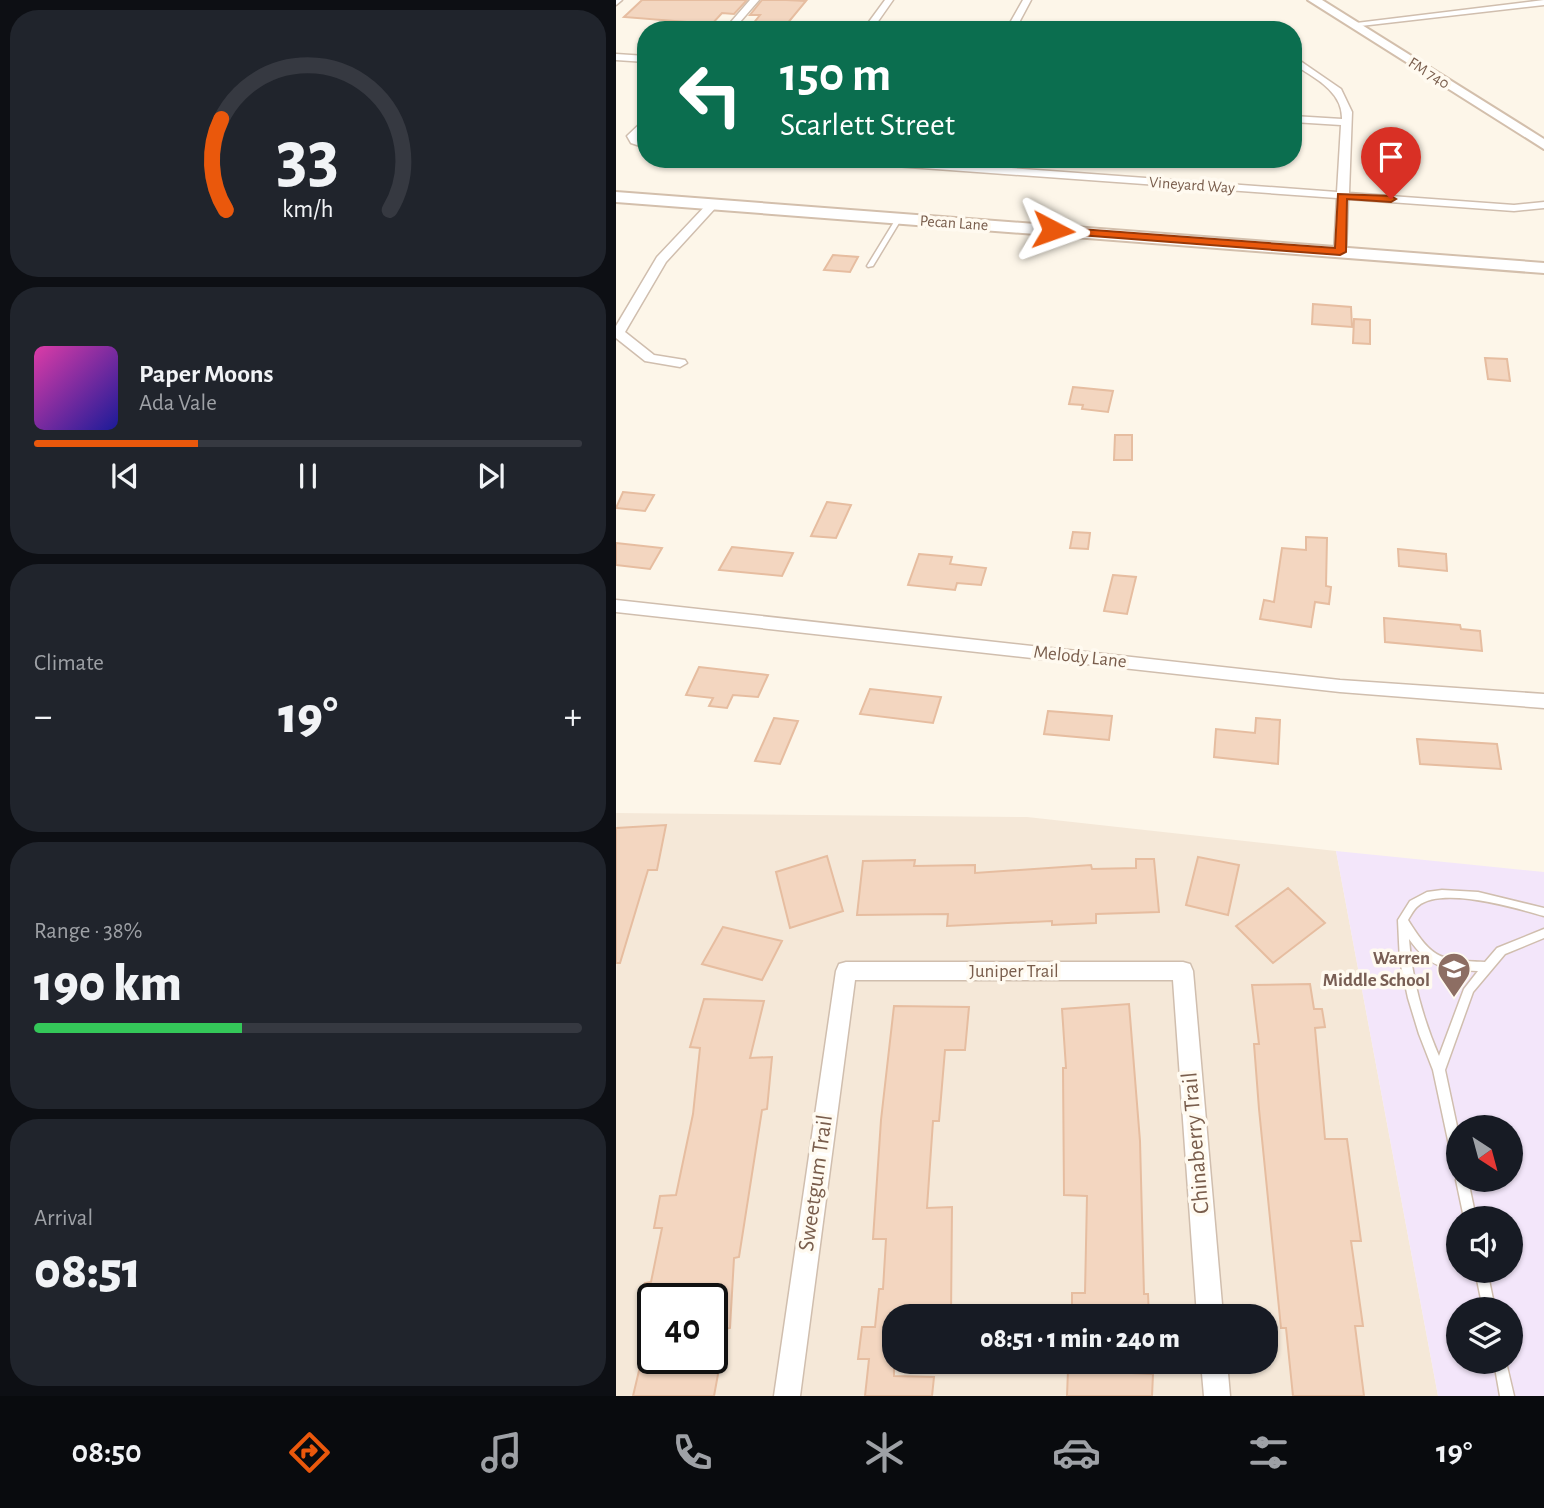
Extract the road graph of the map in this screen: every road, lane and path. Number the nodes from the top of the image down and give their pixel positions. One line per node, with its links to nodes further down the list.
1 (755, 0): 6 (street)
2 (889, 0): 7 (street)
3 (1027, 0): 8 (street)
4 (1314, 0): 9 (street, FM 740 / FM 740)
5 (1544, 2): 9 (street)
6 (736, 21)
7 (874, 21)
8 (1015, 21)
9 (1352, 24): 15 (street, FM 740 / FM 740)
10 (616, 57): 11 (street)
11 (637, 58)
12 (1302, 65): 14 (street)
13 (1302, 120): 14 (street)
14 (1346, 122): 17 (street)
15 (1544, 145)
16 (962, 168): 17 (street, Vineyard Way)
17 (1342, 196): 20 (street, Vineyard Way); 22 (street)
18 (616, 197): 19 (street, Pecan Lane)
19 (713, 204): 21 (street, Pecan Lane); 25 (street)
20 (1544, 205)
21 (900, 218): 22 (street, Pecan Lane); 23 (lane)
22 (1340, 252): 24 (street, Pecan Lane)
23 (870, 266)
24 (1544, 268)
25 (680, 363)
26 (616, 606): 27 (street, Melody Lane)
27 (1544, 701)
28 (1544, 912): 29 (lane)
29 (1403, 920): 31 (lane); 34 (lane)
30 (1544, 933): 31 (lane)
31 (1488, 967): 34 (lane)
32 (846, 971): 33 (street, Juniper Trail); 39 (street, Sweetgum Trail)
33 (1183, 971): 36 (street, Chinaberry Trail)
34 (1439, 1070): 35 (lane)
35 (1449, 1115)
36 (1209, 1304)
37 (1215, 1374): 40 (street)
38 (1502, 1374): 41 (lane)
39 (787, 1396)
40 (1217, 1396)
41 (1507, 1396)

